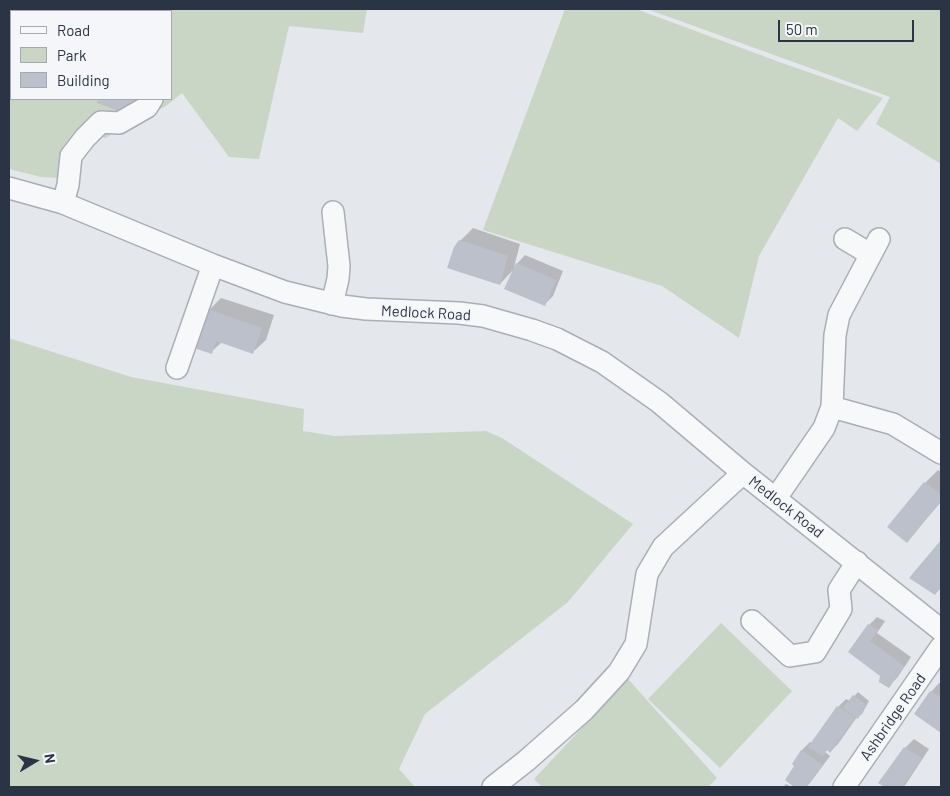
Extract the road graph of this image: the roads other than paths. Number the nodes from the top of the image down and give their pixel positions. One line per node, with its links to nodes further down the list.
1 (151, 100): 3 (street)
2 (9, 188): 3 (street, Medlock Road)
3 (63, 202): 6 (street, Medlock Road)
4 (333, 212): 7 (street)
5 (845, 239): 9 (street)
6 (213, 265): 7 (street, Medlock Road); 8 (street)
7 (332, 304): 11 (street, Medlock Road)
8 (177, 368)
9 (832, 407): 10 (street); 12 (street)
10 (941, 453)
11 (743, 473): 12 (street, Medlock Road); 17 (street)
12 (776, 498): 13 (street, Medlock Road)
13 (857, 562): 14 (street); 15 (street, Medlock Road)
14 (752, 621)
15 (941, 630)
16 (941, 647): 18 (street, Ashbridge Road)
17 (507, 783)
18 (844, 787)

